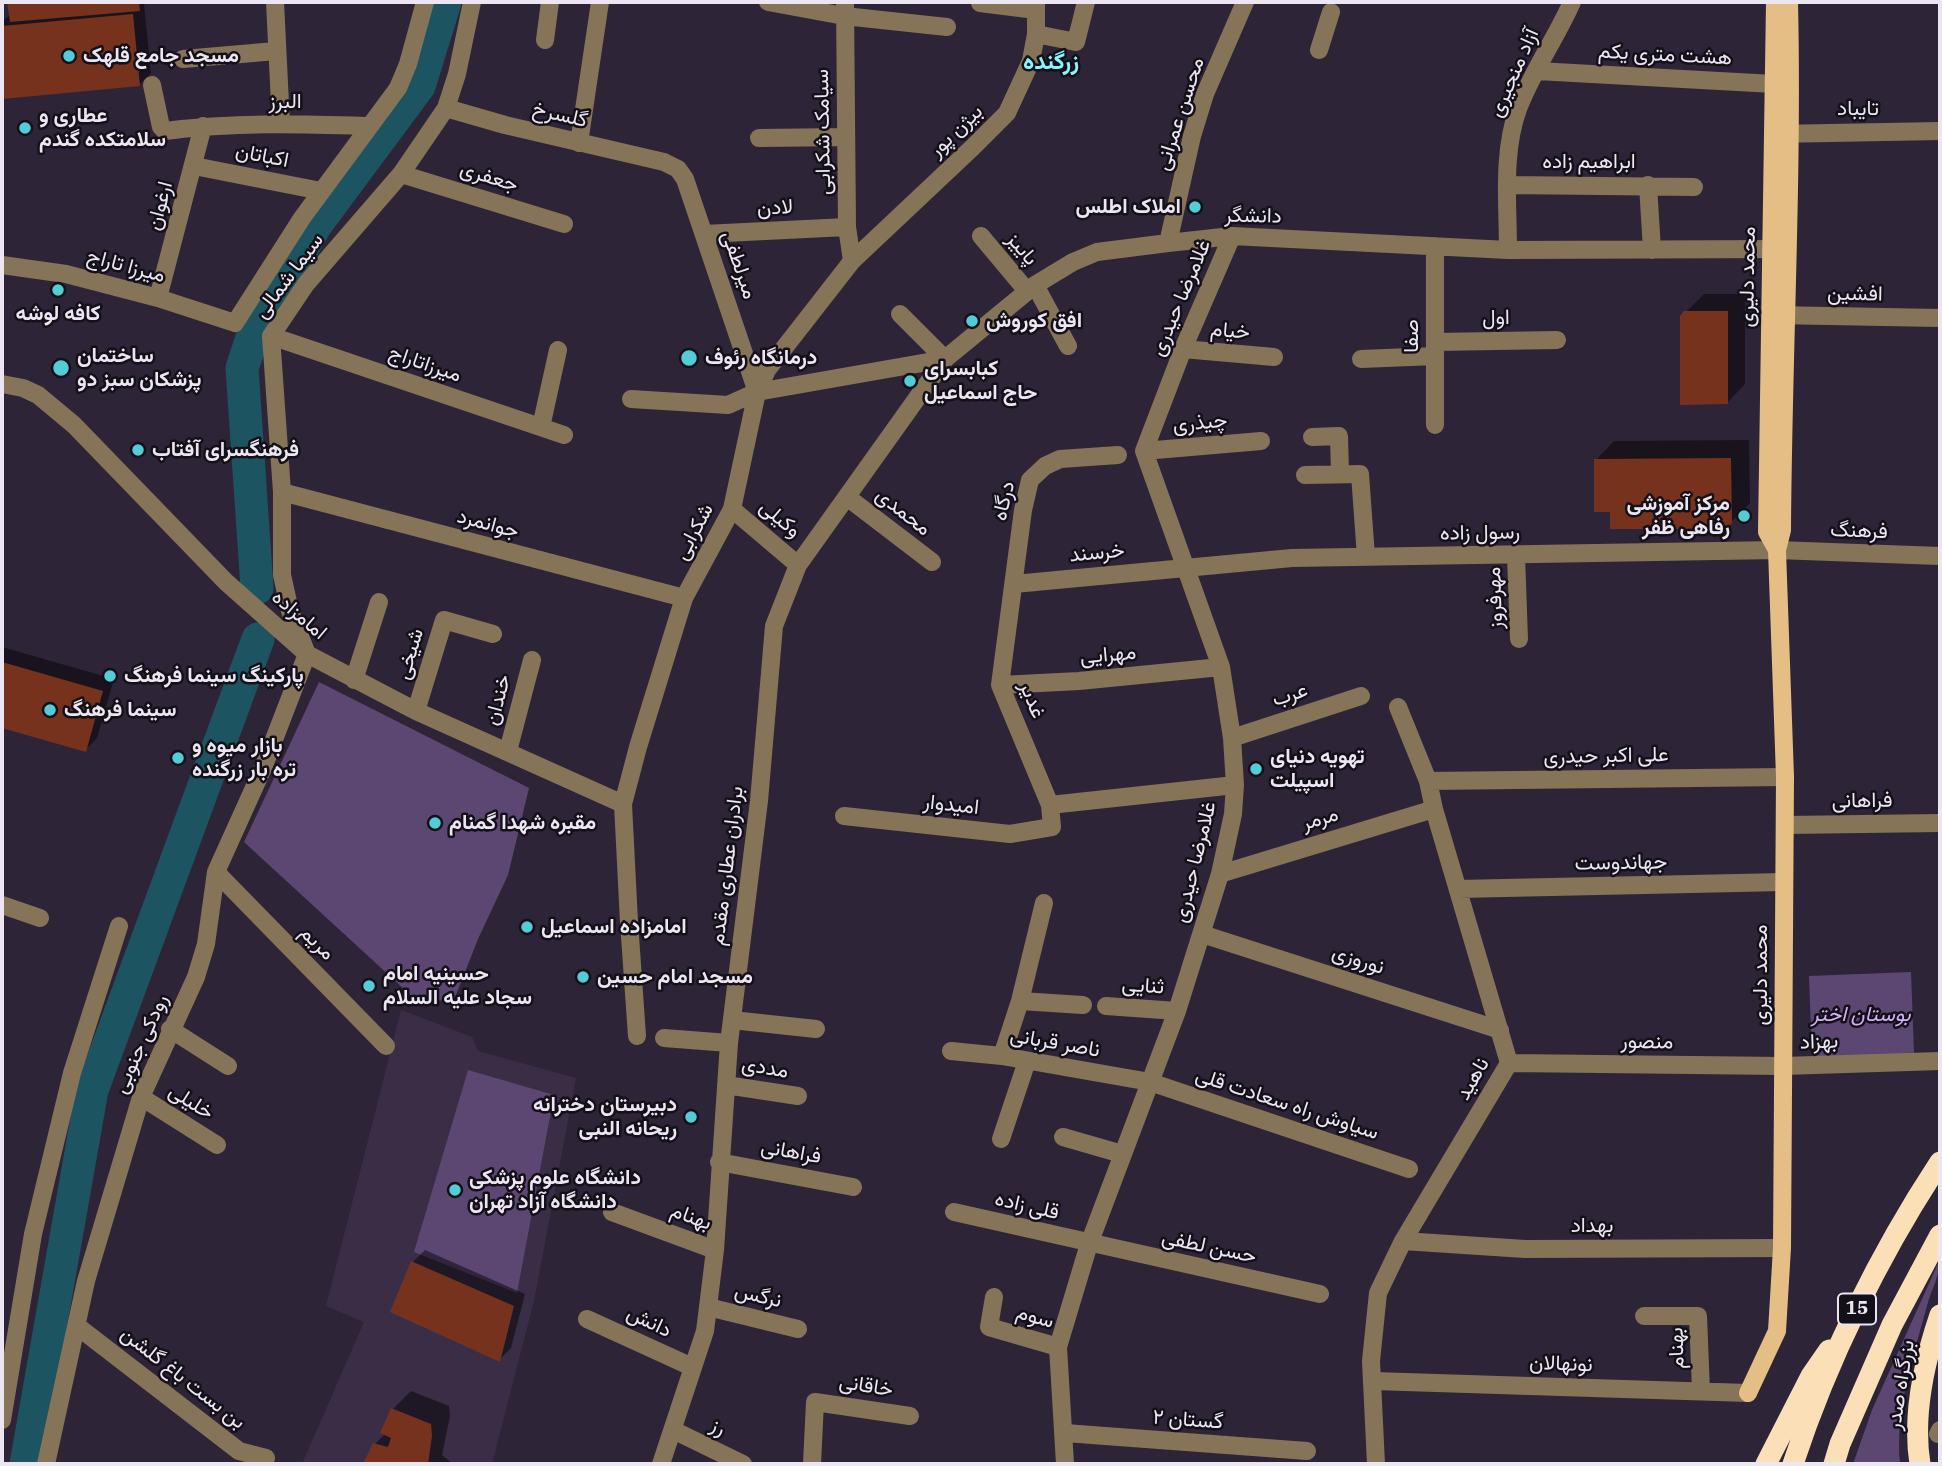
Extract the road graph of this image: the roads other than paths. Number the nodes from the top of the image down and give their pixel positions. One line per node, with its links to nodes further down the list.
1 (275, 2): 20 (street)
2 (425, 2): 28 (street, سیما شمالی)
3 (472, 2): 25 (street, سیما شمالی)
4 (550, 2): 18 (street)
5 (600, 2): 33 (street)
6 (768, 2): 14 (street)
7 (1086, 2): 17 (street)
8 (1245, 2): 46 (street, محسن عمرانی)
9 (1572, 2): 22 (street, آزاد منجیری)
10 (1776, 2): 23 (main road, محمد دلیری)
11 (1789, 2): 23 (main road, محمد دلیری)
12 (980, 4): 13 (street)
13 (1036, 6): 17 (street, بیژن پور)
14 (844, 9): 16 (street); 31 (street, سیامک شکرابی)
15 (1331, 12): 19 (street)
16 (947, 27)
17 (1036, 34): 51 (street, بیژن پور)
18 (545, 40)
19 (1319, 50)
20 (276, 51): 21 (street); 26 (street)
21 (183, 59)
22 (1537, 71): 23 (street, هشت متری یکم); 37 (street, آزاد منجیری)
23 (1783, 83): 30 (main road, محمد دلیری)
24 (152, 85): 27 (street, البرز)
25 (446, 108): 33 (street, گلسرخ); 36 (street, سیما شمالی)
26 (281, 124): 27 (street, البرز); 28 (street, البرز)
27 (203, 126): 35 (street, ارغوان)
28 (368, 126): 40 (street, سیما شمالی)
29 (1940, 131): 30 (street, تایباد)
30 (1783, 133): 48 (main road, محمد دلیری)
31 (846, 137): 32 (street); 42 (street, سیامک شکرابی)
32 (759, 138)
33 (579, 143): 34 (street, گلسرخ)
34 (664, 162): 43 (street, میرلطفی)
35 (194, 166): 40 (street, اکباتان); 54 (street, ارغوان)
36 (401, 174): 41 (street, جعفری); 59 (street, سیما شمالی)
37 (1507, 185): 38 (street, ابراهیم زاده); 49 (street, آزاد منجیری)
38 (1648, 185): 39 (street); 50 (street, ابراهیم زاده)
39 (1694, 187)
40 (321, 191): 58 (street, سیما شمالی)
41 (564, 224)
42 (848, 227): 43 (street, لادن); 51 (street, سیامک شکرابی)
43 (704, 234): 69 (street, میرلطفی)
44 (981, 236): 53 (street, پاییز)
45 (1232, 236): 46 (street, دانشگر); 47 (street, دانشگر); 62 (street, غلامرضا حیدری)
46 (1168, 243): 53 (street, دانشگر)
47 (1435, 246): 49 (street, دانشگر); 63 (street, صفا)
48 (1779, 249): 50 (street, دانشگر); 56 (main road, محمد دلیری)
49 (1508, 250): 50 (street, دانشگر)
50 (1652, 250)
51 (852, 261): 69 (street, شکرابی)
52 (2, 265): 54 (street, میرزا تاراج)
53 (1031, 288): 61 (street, پاییز); 66 (street, دانشگر)
54 (158, 298): 58 (street, میرزا تاراج)
55 (900, 314): 66 (street)
56 (1777, 315): 57 (street, افشین); 83 (main road, محمد دلیری)
57 (1940, 318)
58 (235, 323)
59 (271, 336): 72 (street, میرزاتاراج); 80 (street, سیما شمالی)
60 (1557, 340): 63 (street, اول)
61 (1068, 346)
62 (1183, 349): 65 (street, خیام); 76 (street, غلامرضا حیدری)
63 (1435, 349): 67 (street, اول); 71 (street, صفا)
64 (558, 350): 72 (street)
65 (1274, 357)
66 (945, 359): 69 (street, دانشگر); 81 (street, برادران عطاری مقدم)
67 (1361, 359)
68 (2, 384): 95 (street, امامزاده)
69 (757, 392): 70 (street, دانشگر); 82 (street, شکرابی)
70 (631, 399)
71 (1435, 425)
72 (541, 427): 73 (street, میرزاتاراج)
73 (564, 435)
74 (1312, 437): 78 (street)
75 (1261, 441): 76 (street, چیذری)
76 (1144, 451): 89 (street, غلامرضا حیدری)
77 (1118, 455): 90 (street, درگاه)
78 (1340, 474): 79 (street); 86 (street)
79 (1304, 475)
80 (282, 492): 91 (street, جوانمرد); 95 (street, سیما شمالی)
81 (847, 497): 87 (street, محمدی); 88 (street, برادران عطاری مقدم)
82 (732, 509): 88 (street, وکیلی); 91 (street, شکرابی)
83 (1777, 550): 84 (street, رسول زاده); 85 (street, فرهنگ); 105 (main road, محمد دلیری)
84 (1516, 555): 86 (street, رسول زاده); 94 (street, مهرفروز)
85 (1940, 556)
86 (1366, 557): 89 (street, رسول زاده)
87 (932, 562)
88 (798, 565): 128 (street, برادران عطاری مقدم)
89 (1184, 568): 90 (street, خرسند); 97 (street, غلامرضا حیدری)
90 (1014, 584): 99 (street, غدیر)
91 (684, 598): 108 (street, شکرابی)
92 (379, 603): 98 (street)
93 (493, 634): 102 (street, شیخی)
94 (1519, 639)
95 (307, 654): 98 (street, امامزاده); 115 (street, رودکی جنوبی)
96 (532, 660): 104 (street, خندان)
97 (1221, 667): 99 (street, مهرایی); 103 (street, غلامرضا حیدری)
98 (354, 680): 102 (street, امامزاده)
99 (1000, 685): 109 (street, غدیر)
100 (1361, 696): 103 (street, عرب)
101 (1398, 707): 106 (street, ناهید)
102 (416, 711): 104 (street, امامزاده)
103 (1232, 738): 107 (street, غلامرضا حیدری)
104 (508, 751): 108 (street, امامزاده)
105 (1785, 777): 106 (street, علی اکبر حیدری); 113 (main road, محمد دلیری)
106 (1428, 780): 110 (street, ناهید)
107 (1235, 785): 109 (street); 116 (street, غلامرضا حیدری)
108 (623, 804): 132 (street, شکرابی)
109 (1050, 805): 114 (street, غدیر)
110 (1434, 809): 116 (street, مرمر); 118 (street, ناهید)
111 (844, 816): 114 (street, امیدوار)
112 (1940, 823): 113 (street, فراهانی)
113 (1785, 825): 117 (main road, محمد دلیری)
114 (1052, 827)
115 (216, 872): 130 (street, رودکی جنوبی); 135 (street, مریم)
116 (1220, 874): 123 (street, غلامرضا حیدری)
117 (1784, 882): 118 (street, جهاندوست); 142 (main road, محمد دلیری)
118 (1458, 889): 131 (street, ناهید)
119 (1044, 903): 124 (street)
120 (2, 905): 121 (street)
121 (40, 918)
122 (119, 926): 177 (street)
123 (1202, 934): 127 (street, غلامرضا حیدری); 131 (street, نوروزی)
124 (1020, 1001): 125 (street); 137 (street)
125 (1083, 1005)
126 (1106, 1006): 127 (street, ثنایی)
127 (1177, 1011): 143 (street, غلامرضا حیدری)
128 (732, 1020): 129 (street); 134 (street, برادران عطاری مقدم)
129 (816, 1029)
130 (170, 1030): 141 (street); 146 (street, رودکی جنوبی)
131 (1500, 1030): 140 (street, ناهید)
132 (637, 1036)
133 (664, 1038): 134 (street)
134 (729, 1043): 144 (street, برادران عطاری مقدم)
135 (386, 1046)
136 (951, 1051): 137 (street, ناصر قربانی)
137 (1002, 1056): 138 (street, ناصر قربانی)
138 (1027, 1061): 143 (street, ناصر قربانی); 148 (street)
139 (1940, 1061): 142 (street, بهزاد)
140 (1509, 1063): 142 (street, منصور); 158 (street, ناهید)
141 (228, 1066)
142 (1783, 1066): 160 (main road, محمد دلیری)
143 (1150, 1082): 150 (street, غلامرضا حیدری); 153 (street, سیاوش راه سعادت قلی)
144 (726, 1085): 145 (street, مددی); 151 (street, برادران عطاری مقدم)
145 (797, 1096)
146 (141, 1097): 149 (street, خلیلی); 169 (street, رودکی جنوبی)
147 (1063, 1137): 150 (street)
148 (1001, 1139)
149 (217, 1145)
150 (1122, 1154): 159 (street, غلامرضا حیدری)
151 (719, 1162): 154 (street, فراهانی); 161 (street, برادران عطاری مقدم)
152 (1940, 1162): 165 (highway, 15)
153 (1409, 1169)
154 (853, 1187)
155 (612, 1212): 161 (street, بهنام)
156 (954, 1212): 159 (street, قلی زاده)
157 (1940, 1235): 190 (highway, 15)
158 (1403, 1241): 160 (street, بهداد); 173 (street, ناهید)
159 (1089, 1244): 162 (street, حسن لطفی); 171 (street, غلامرضا حیدری)
160 (1783, 1248): 175 (main road, محمد دلیری)
161 (715, 1250): 164 (street, برادران عطاری مقدم)
162 (1320, 1294)
163 (994, 1297): 171 (street, سوم)
164 (708, 1307): 170 (street, نرگس); 172 (street, برادران عطاری مقدم)
165 (1854, 1314): 188 (highway); 189 (highway, 15)
166 (1940, 1315): 191 (highway, بزرگراه صدر)
167 (1643, 1316): 174 (street, بهنام)
168 (587, 1319): 172 (street, دانش)
169 (77, 1326): 181 (street, بن بست باغ گلشن); 182 (street, رودکی جنوبی)
170 (798, 1329)
171 (1058, 1347): 179 (street, غلامرضا حیدری)
172 (692, 1367): 178 (street, برادران عطاری مقدم)
173 (1374, 1381): 174 (street, نونهالان); 187 (street, ناهید)
174 (1701, 1391): 175 (street, نونهالان)
175 (1748, 1393)
176 (910, 1416): 185 (street, خاقانی)
177 (2, 1420)
178 (673, 1430): 183 (street, برادران عطاری مقدم); 184 (street, رز)
179 (1065, 1433): 180 (street, گستان ۲); 186 (street, غلامرضا حیدری)
180 (1307, 1451)
181 (266, 1458)
182 (46, 1464)
183 (661, 1464)
184 (743, 1464)
185 (812, 1464)
186 (1065, 1464)
187 (1376, 1464)
188 (1766, 1464)
189 (1793, 1464)
190 (1834, 1464)
191 (1920, 1464)

